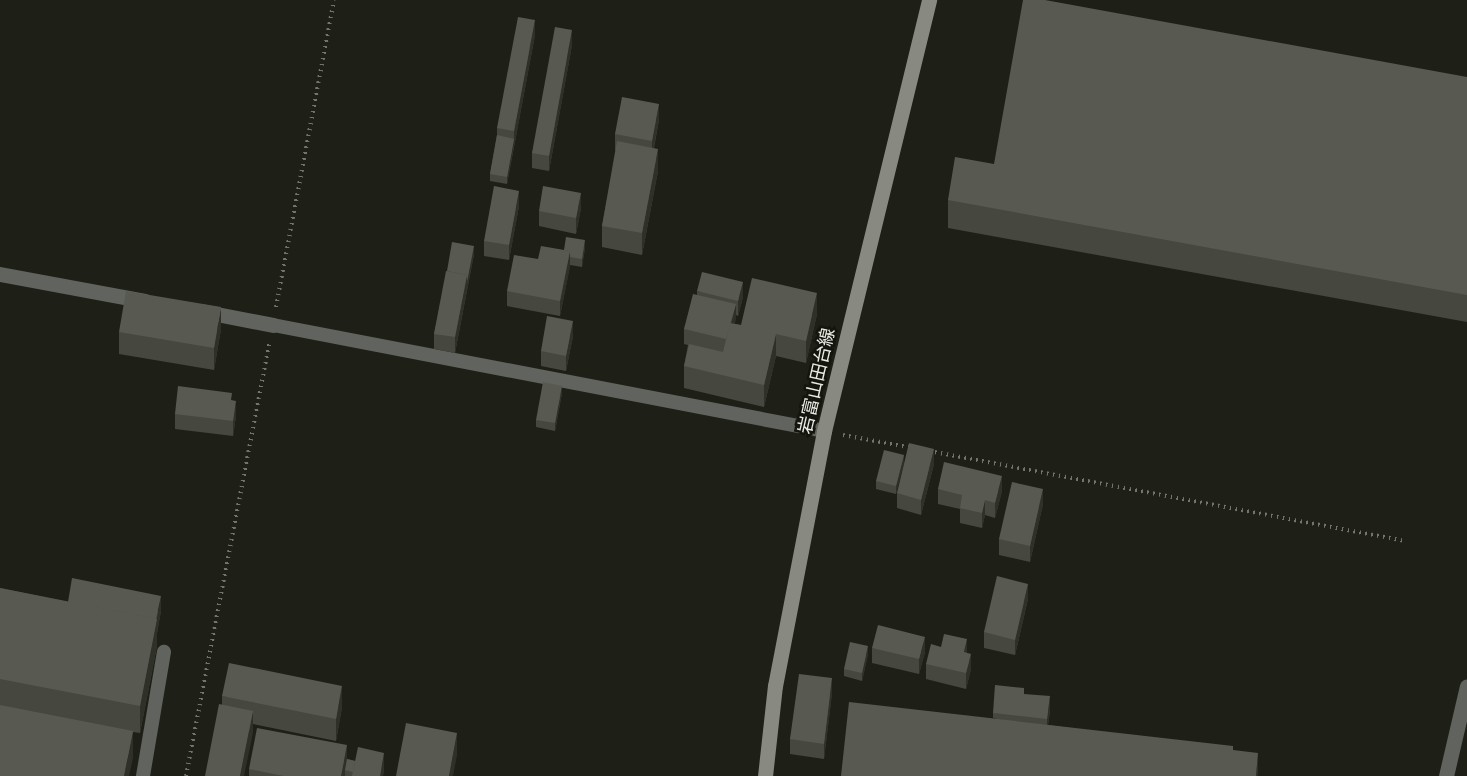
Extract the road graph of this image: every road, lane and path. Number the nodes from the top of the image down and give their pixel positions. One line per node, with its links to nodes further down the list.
1 (334, 0): 6 (path)
2 (929, 0): 7 (main road, 岩富山田台線)
3 (0, 274): 4 (street)
4 (159, 304)
5 (182, 308): 6 (street)
6 (273, 325): 7 (lane); 12 (path)
7 (824, 431): 8 (path); 13 (main road, 岩富山田台線)
8 (1406, 541)
9 (164, 652): 11 (lane)
10 (1467, 686): 14 (street)
11 (143, 776)
12 (186, 776)
13 (765, 776)
14 (1446, 776)

